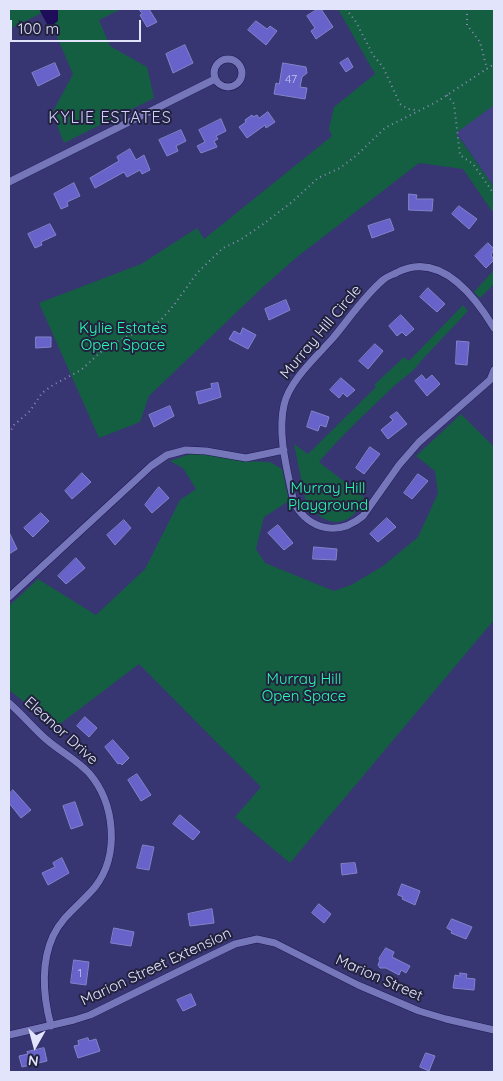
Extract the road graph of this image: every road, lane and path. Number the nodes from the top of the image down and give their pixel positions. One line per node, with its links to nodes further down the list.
1 (346, 9): 7 (path)
2 (467, 9): 4 (path)
3 (494, 64): 4 (path)
4 (487, 69): 6 (path)
5 (215, 79): 5 (street); 8 (street)
6 (447, 95): 7 (path); 9 (path)
7 (418, 110): 12 (path)
8 (9, 182)
9 (494, 194)
10 (494, 328): 13 (street, Murray Hill Circle)
11 (494, 371): 13 (street, Murray Hill Circle)
12 (9, 434)
13 (284, 450): 14 (street)
14 (9, 597)
15 (9, 703): 17 (street, Eleanor Drive)
16 (257, 939): 17 (street, Marion Street Extension); 18 (street, Marion Street)
17 (51, 1026): 19 (street, Marion Street Extension)
18 (494, 1030)
19 (9, 1035)

